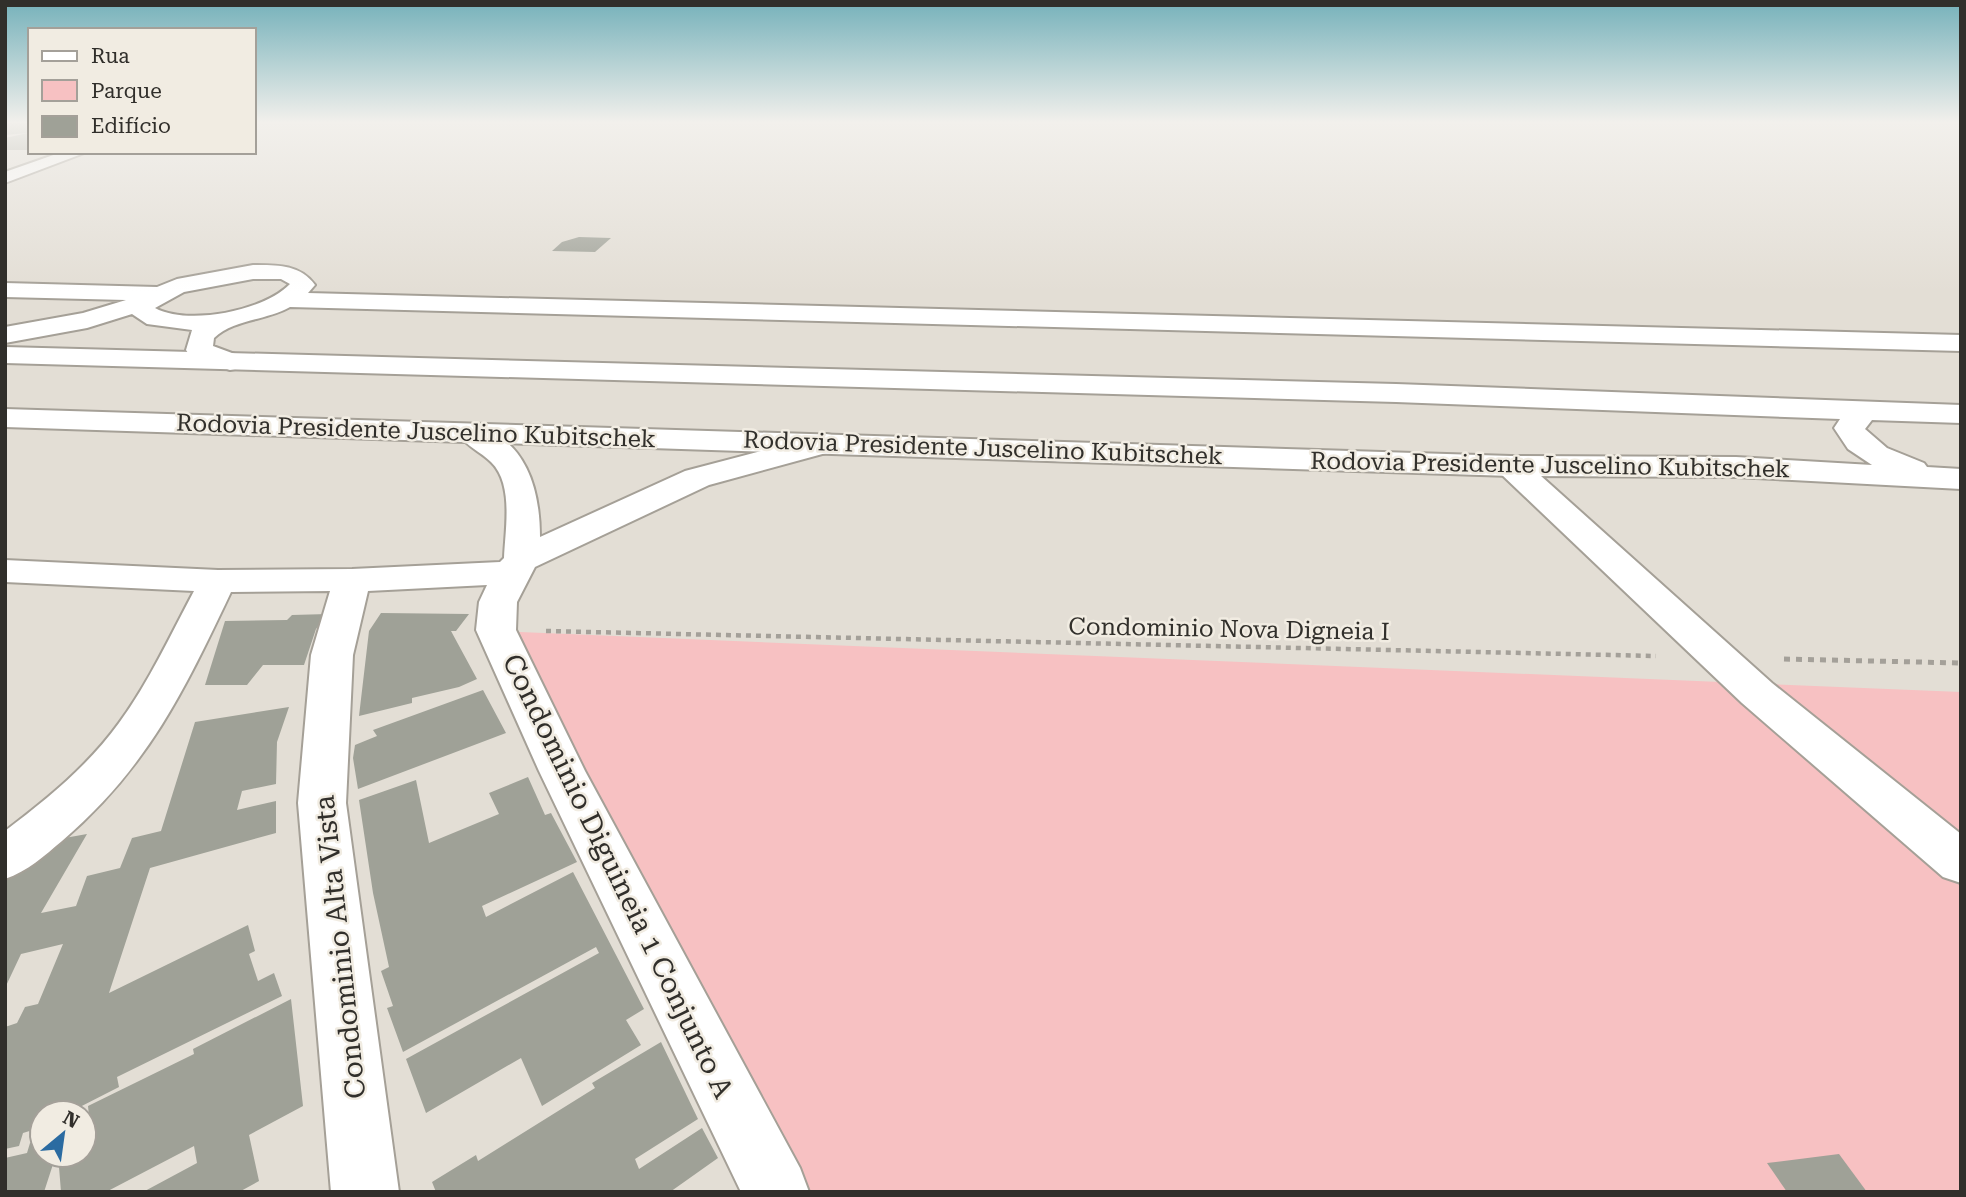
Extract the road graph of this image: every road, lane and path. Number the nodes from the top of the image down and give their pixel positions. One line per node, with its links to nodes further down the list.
1 (5, 290): 2 (main road)
2 (151, 298): 3 (main road); 4 (main road); 5 (main road)
3 (288, 300): 4 (main road); 6 (main road)
4 (219, 320): 8 (main road)
5 (5, 335)
6 (1961, 343)
7 (5, 355): 8 (main road)
8 (230, 362): 9 (main road)
9 (1863, 412): 10 (main road); 15 (main road)
10 (1961, 414)
11 (5, 418): 12 (main road, Rodovia Presidente Juscelino Kubitschek)
12 (473, 434): 13 (main road, Rodovia Presidente Juscelino Kubitschek); 16 (main road)
13 (826, 443): 14 (main road, Rodovia Presidente Juscelino Kubitschek); 16 (main road)
14 (1511, 466): 15 (main road, Rodovia Presidente Juscelino Kubitschek); 21 (main road)
15 (1946, 478)
16 (517, 566): 18 (main road); 20 (main road, Condominio Diguineia 1 Conjunto A)
17 (5, 571): 19 (main road)
18 (352, 580): 19 (main road); 25 (main road, Condominio Alta Vista)
19 (218, 581): 23 (main road)
20 (496, 630): 21 (path, Condominio Nova Digneia I); 26 (main road, Condominio Diguineia 1 Conjunto A)
21 (1722, 658): 22 (path, Condominio Nova Digneia I); 24 (main road)
22 (1961, 663)
23 (5, 859)
24 (1961, 863)
25 (365, 1192)
26 (776, 1192)

